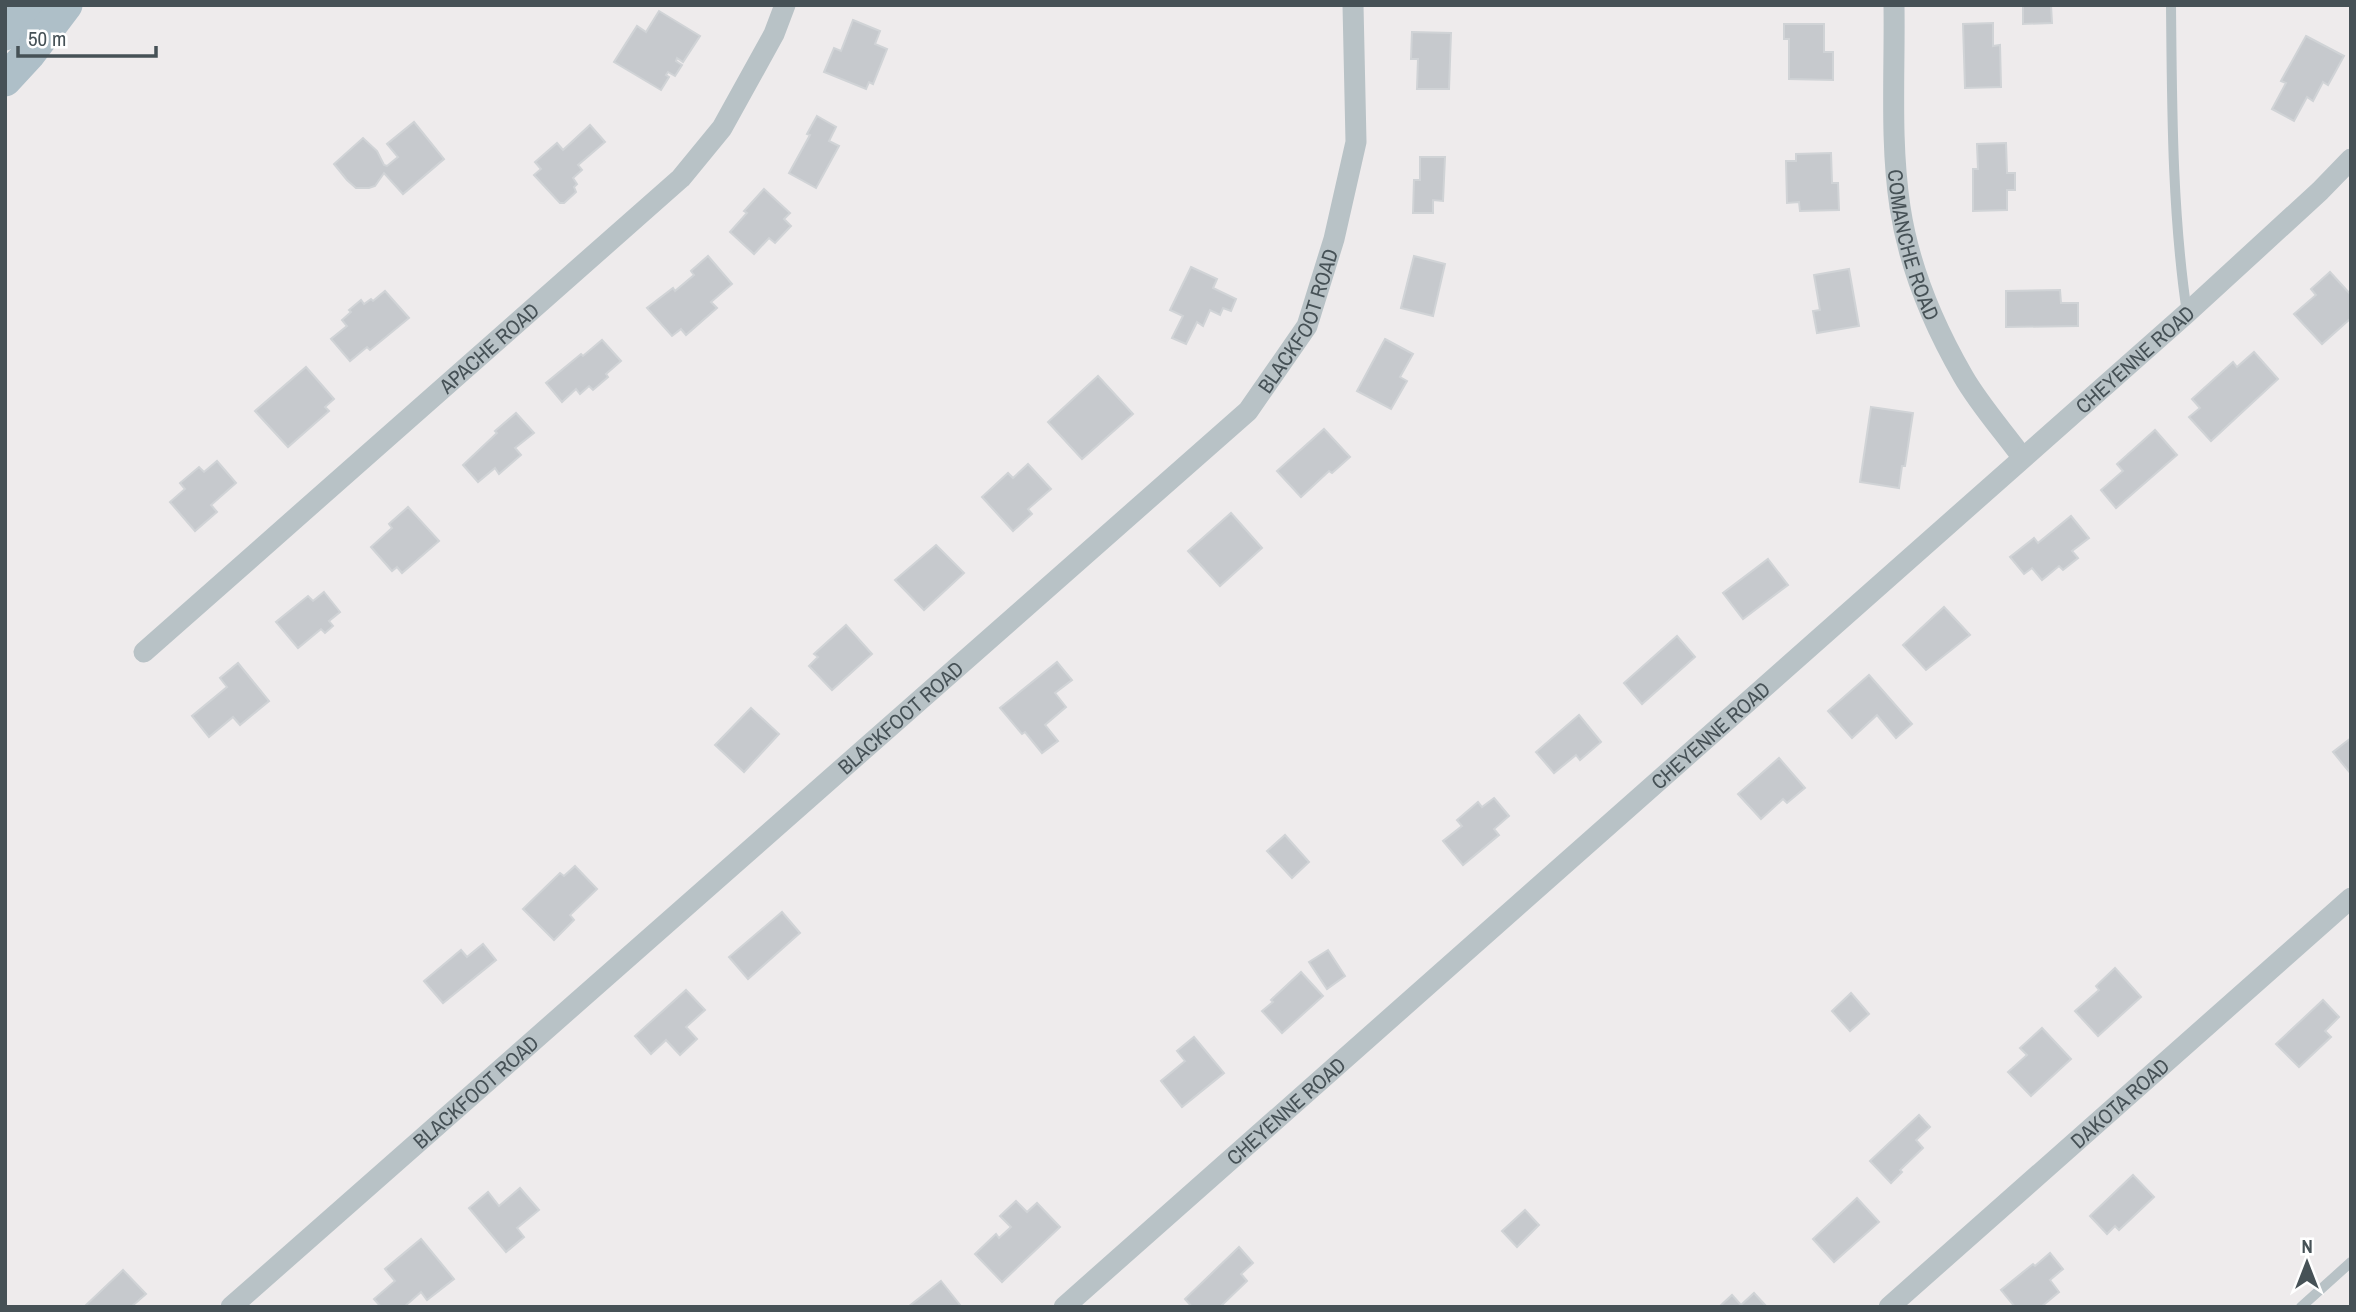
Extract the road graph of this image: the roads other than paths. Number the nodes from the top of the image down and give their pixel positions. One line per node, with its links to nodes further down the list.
1 (29, 5): 7 (main road)
2 (66, 5): 8 (main road)
3 (785, 5): 12 (street, APACHE ROAD)
4 (1353, 5): 15 (street, BLACKFOOT ROAD)
5 (1895, 5): 11 (street, COMANCHE ROAD)
6 (2171, 5): 10 (lane)
7 (5, 34)
8 (5, 80)
9 (2351, 159): 10 (street, CHEYENNE ROAD)
10 (2187, 313): 11 (street, CHEYENNE ROAD)
11 (2022, 457): 16 (street, CHEYENNE ROAD)
12 (144, 652)
13 (2351, 898): 17 (street, DAKOTA ROAD)
14 (2351, 1262): 18 (lane)
15 (231, 1307)
16 (1064, 1307)
17 (1889, 1307)
18 (2301, 1307)

